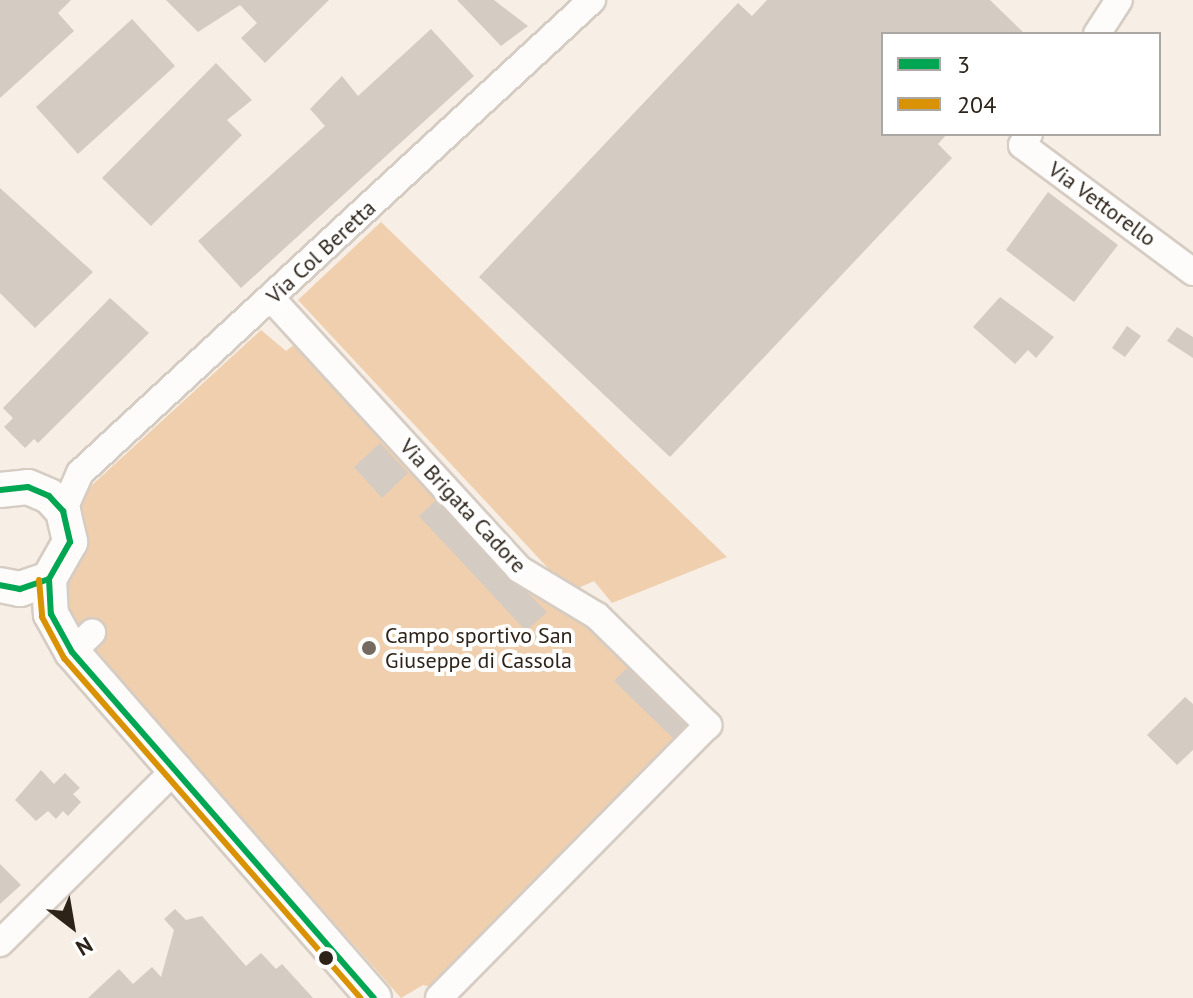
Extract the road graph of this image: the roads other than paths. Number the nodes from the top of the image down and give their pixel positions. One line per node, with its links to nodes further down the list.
1 (592, 0): 6 (street, Via Col Beretta)
2 (1119, 0): 3 (street)
3 (1098, 32)
4 (1028, 136): 5 (street, Via Vettorello)
5 (1193, 272)
6 (271, 298): 8 (street, Via Col Beretta); 13 (street, Via Brigata Cadore)
7 (0, 490): 8 (main road)
8 (51, 501): 9 (main road)
9 (23, 585): 10 (main road)
10 (178, 767): 11 (street); 12 (main road)
11 (0, 943)
12 (374, 998)
13 (439, 998)

